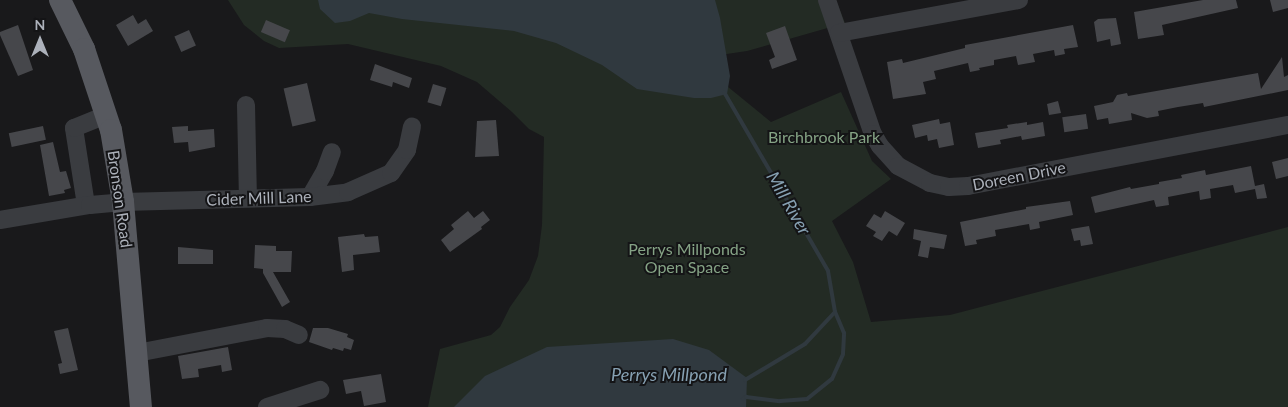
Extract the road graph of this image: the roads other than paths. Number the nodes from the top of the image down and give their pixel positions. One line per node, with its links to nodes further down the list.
1 (60, 0): 6 (main road, Bronson Road)
2 (827, 0): 4 (street, Doreen Drive)
3 (1019, 0): 4 (street)
4 (839, 33): 7 (street, Doreen Drive)
5 (246, 105): 11 (street)
6 (106, 115): 12 (main road, Bronson Road); 13 (street)
7 (1288, 125)
8 (412, 127): 10 (street, Cider Mill Lane)
9 (332, 152): 10 (street)
10 (310, 197): 11 (street, Cider Mill Lane)
11 (248, 198): 12 (street, Cider Mill Lane)
12 (123, 202): 13 (street, Cider Mill Lane); 16 (main road, Bronson Road)
13 (86, 206): 14 (street, Cider Mill Lane)
14 (0, 220)
15 (299, 335): 16 (street)
16 (137, 353): 18 (main road, Bronson Road)
17 (320, 390): 19 (street)
18 (141, 407)
19 (267, 407)

